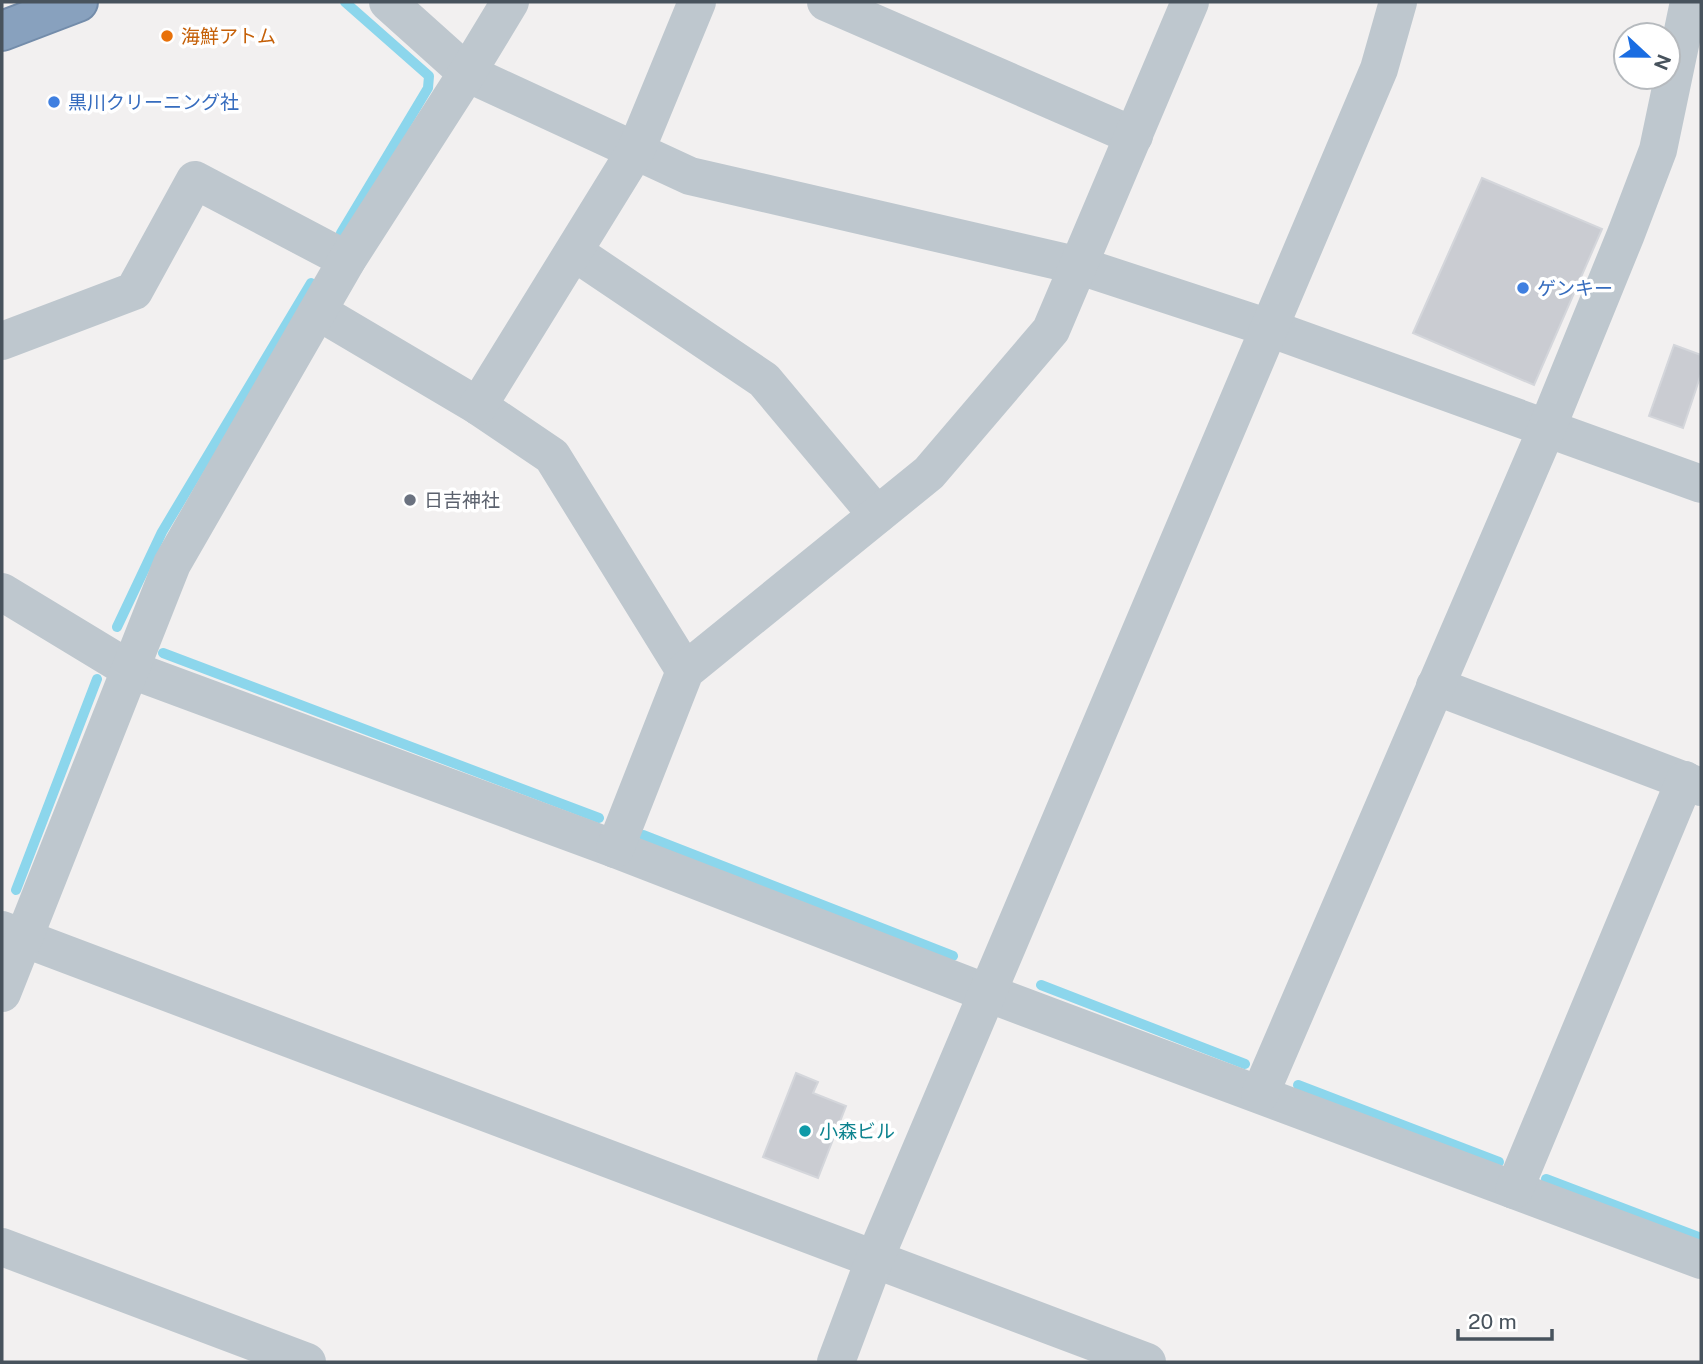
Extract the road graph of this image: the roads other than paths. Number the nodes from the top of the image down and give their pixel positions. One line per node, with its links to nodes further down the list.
1 (78, 2): 9 (highway)
2 (388, 2): 10 (street)
3 (510, 2): 10 (street)
4 (697, 2): 12 (street)
5 (825, 2): 11 (street)
6 (1190, 2): 11 (street)
7 (1398, 2): 17 (street)
8 (1689, 2): 20 (street)
9 (2, 31)
10 (467, 73): 12 (street); 14 (street)
11 (1134, 136): 15 (street)
12 (636, 150): 13 (street); 15 (street)
13 (574, 252): 19 (street); 22 (street)
14 (347, 260): 16 (street); 18 (street)
15 (1080, 266): 17 (street); 22 (street)
16 (319, 312): 19 (street); 24 (street)
17 (1269, 328): 20 (street); 31 (street)
18 (2, 341)
19 (478, 406): 25 (street)
20 (1547, 428): 21 (street); 26 (street)
21 (1701, 484)
22 (877, 515): 25 (street)
23 (2, 592): 24 (street)
24 (130, 669): 28 (street); 29 (street)
25 (685, 671): 28 (street)
26 (1435, 686): 27 (street); 32 (street)
27 (1693, 784): 33 (street)
28 (615, 849): 31 (street)
29 (13, 934): 30 (street); 35 (street)
30 (2, 993)
31 (987, 993): 32 (street); 35 (street)
32 (1260, 1094): 33 (street)
33 (1514, 1190): 36 (street)
34 (2, 1247): 37 (street)
35 (875, 1258): 38 (street); 39 (street)
36 (1701, 1260)
37 (307, 1362)
38 (836, 1362)
39 (1147, 1362)

